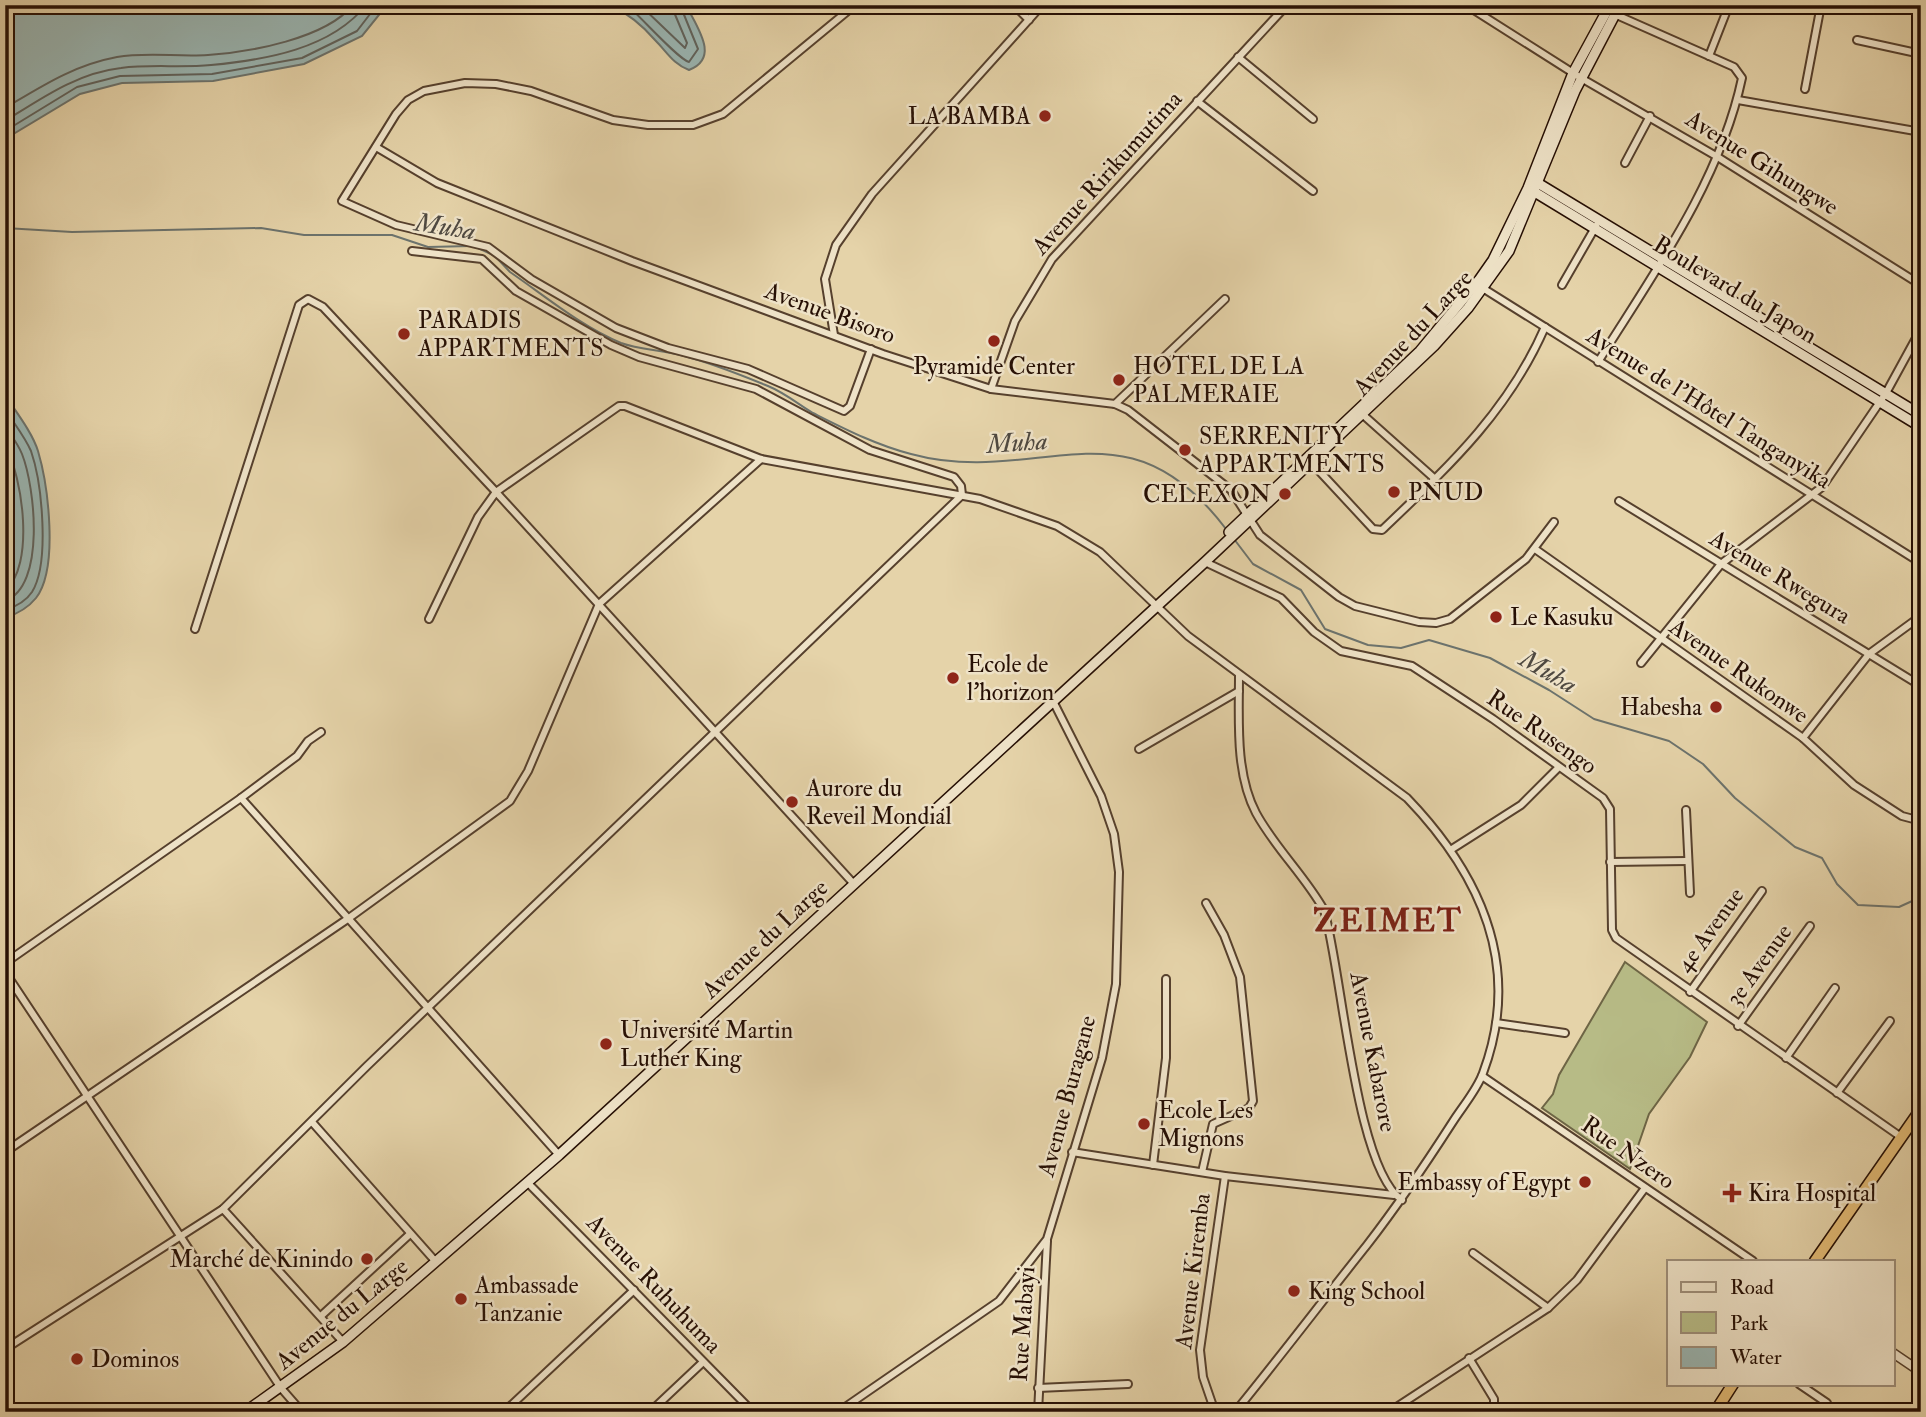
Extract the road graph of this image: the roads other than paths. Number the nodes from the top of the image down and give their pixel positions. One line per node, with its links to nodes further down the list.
1 (855, 5): 22 (street)
2 (1014, 5): 10 (street)
3 (1042, 5): 10 (street)
4 (1287, 5): 14 (street, Avenue Ririkumutima)
5 (1466, 5): 15 (street, Avenue Gihungwe)
6 (1620, 5): 9 (main road, Avenue du Large)
7 (1729, 5): 13 (street)
8 (1821, 5): 16 (street)
9 (1611, 10): 13 (street); 15 (main road, Avenue du Large)
10 (1029, 20): 38 (street)
11 (1857, 40): 12 (street)
12 (1921, 54)
13 (1709, 56): 17 (street)
14 (1238, 57): 18 (street, Avenue Ririkumutima); 20 (street)
15 (1577, 76): 19 (street, Avenue Gihungwe); 25 (main road, Avenue du Large)
16 (1805, 89)
17 (1738, 100): 21 (street); 23 (street)
18 (1197, 101): 26 (street); 41 (street, Avenue Ririkumutima)
19 (1650, 116): 23 (street, Avenue Gihungwe); 24 (street)
20 (1313, 119)
21 (1921, 132)
22 (376, 147): 38 (street, Avenue Bisoro); 39 (street)
23 (1716, 156): 29 (street); 31 (street, Avenue Gihungwe)
24 (1625, 163)
25 (1533, 186): 27 (main road, Boulevard du Japon); 32 (main road, Avenue du Large)
26 (1313, 191)
27 (1598, 223): 29 (main road, Boulevard du Japon); 30 (street)
28 (412, 251): 51 (street)
29 (1661, 261): 34 (main road, Boulevard du Japon); 36 (main road, Boulevard du Japon); 40 (street)
30 (1562, 285)
31 (1921, 285)
32 (1480, 286): 35 (street, Avenue de l'Hôtel Tanganyika); 44 (main road, Avenue du Large)
33 (1225, 299): 43 (street)
34 (1767, 319): 36 (main road); 42 (main road, Boulevard du Japon)
35 (1545, 327): 40 (street, Avenue de l'Hôtel Tanganyika); 49 (street)
36 (1762, 328): 42 (main road, Boulevard du Japon)
37 (1921, 329): 42 (street)
38 (834, 335): 39 (street, Avenue Bisoro)
39 (871, 349): 41 (street, Avenue Bisoro)
40 (1598, 362): 52 (street, Avenue de l'Hôtel Tanganyika)
41 (991, 389): 43 (street, Avenue Bisoro)
42 (1883, 397): 45 (main road, Boulevard du Japon); 46 (main road, Boulevard du Japon); 52 (street)
43 (1115, 404): 54 (street, Avenue Bisoro)
44 (1361, 413): 48 (main road, Avenue du Large); 49 (street)
45 (1921, 415)
46 (1921, 426)
47 (761, 459): 50 (street); 51 (street); 62 (street)
48 (1310, 461): 49 (street); 54 (main road, Avenue du Large)
49 (1435, 479)
50 (496, 492): 62 (street); 65 (street); 66 (street)
51 (962, 495): 63 (street); 75 (street)
52 (1814, 496): 59 (street, Avenue de l'Hôtel Tanganyika); 60 (street)
53 (1619, 501): 60 (street, Avenue Rwegura)
54 (1249, 518): 56 (main road, Avenue du Large); 57 (street, Avenue Bisoro)
55 (1554, 522): 57 (street, Avenue Bisoro)
56 (1222, 543): 58 (main road, Avenue du Large); 61 (main road, Avenue du Large)
57 (1535, 549): 67 (street, Avenue Rukonwe)
58 (1205, 562): 61 (main road, Avenue du Large); 78 (street, Rue Rusengo)
59 (1921, 563)
60 (1721, 564): 67 (street); 68 (street, Avenue Rwegura)
61 (1172, 590): 63 (main road, Avenue du Large)
62 (599, 604): 75 (street); 89 (street)
63 (1156, 606): 70 (street); 73 (main road, Avenue du Large)
64 (1921, 616): 68 (street)
65 (429, 618)
66 (195, 628)
67 (1661, 639): 69 (street); 76 (street, Avenue Rukonwe)
68 (1869, 654): 71 (street, Avenue Rwegura); 76 (street)
69 (1641, 663)
70 (1240, 676): 72 (street, Avenue Kabarore); 82 (street)
71 (1921, 686)
72 (1239, 691): 77 (street); 117 (street, Avenue Kabarore)
73 (1053, 701): 85 (main road, Avenue du Large); 110 (street, Avenue Buragane)
74 (321, 732): 79 (street)
75 (716, 733): 85 (street); 96 (street)
76 (1803, 738): 81 (street, Avenue Rukonwe)
77 (1139, 749)
78 (1558, 768): 82 (street); 84 (street, Rue Rusengo)
79 (242, 798): 89 (street); 91 (street)
80 (1686, 810): 83 (street)
81 (1921, 821)
82 (1452, 849): 98 (street)
83 (1687, 861): 84 (street); 87 (street)
84 (1610, 862): 95 (street, Rue Rusengo)
85 (853, 883): 111 (main road, Avenue du Large)
86 (1762, 891): 95 (street, 4e Avenue)
87 (1690, 893)
88 (1206, 903): 113 (street)
89 (349, 918): 96 (street); 104 (street)
90 (1810, 926): 99 (street, 3e Avenue)
91 (5, 963)
92 (5, 972): 104 (street)
93 (1166, 979): 112 (street)
94 (1835, 988): 101 (street)
95 (1690, 992): 99 (street, Rue Rusengo)
96 (430, 1008): 106 (street); 111 (street)
97 (1890, 1021): 103 (street)
98 (1496, 1023): 100 (street); 102 (street)
99 (1738, 1026): 101 (street, Rue Rusengo)
100 (1564, 1033)
101 (1786, 1058): 103 (street, Rue Rusengo)
102 (1482, 1076): 116 (street, Rue Nzero); 118 (street)
103 (1837, 1093): 108 (street, Rue Rusengo)
104 (86, 1097): 109 (street); 121 (street)
105 (1921, 1109): 107 (highway)
106 (312, 1122): 119 (street); 120 (street)
107 (1917, 1122): 108 (highway)
108 (1901, 1137): 125 (highway)
109 (5, 1152)
110 (1072, 1152): 112 (street); 122 (street, Avenue Buragane)
111 (559, 1155): 115 (main road, Avenue du Large)
112 (1153, 1165): 113 (street)
113 (1202, 1172): 114 (street)
114 (1225, 1176): 117 (street); 149 (street, Avenue Kiremba)
115 (527, 1182): 126 (main road, Avenue du Large); 127 (street, Avenue Ruhuhuma)
116 (1645, 1188): 124 (street, Rue Nzero); 128 (street)
117 (1394, 1195): 118 (street)
118 (1402, 1200): 150 (street)
119 (223, 1209): 121 (street); 129 (street)
120 (410, 1234): 126 (street); 129 (street)
121 (180, 1239): 131 (street); 139 (street)
122 (1047, 1239): 140 (street, Rue Mabayi); 147 (street, Avenue Buragane)
123 (1473, 1253): 128 (street)
124 (1752, 1260)
125 (1816, 1260)
126 (436, 1262): 130 (main road, Avenue du Large)
127 (634, 1290): 134 (street, Avenue Ruhuhuma); 144 (street)
128 (1548, 1308): 133 (street)
129 (321, 1317): 130 (street)
130 (343, 1342): 139 (main road, Avenue du Large)
131 (5, 1349)
132 (1895, 1354): 135 (street)
133 (1469, 1358): 151 (street); 152 (street)
134 (702, 1363): 145 (street); 146 (street, Avenue Ruhuhuma)
135 (1921, 1372)
136 (1128, 1384): 140 (street)
137 (1732, 1386): 153 (highway)
138 (1802, 1386): 141 (street)
139 (281, 1388): 142 (main road, Avenue du Large); 143 (street)
140 (1038, 1388): 148 (street, Rue Mabayi)
141 (1827, 1403)
142 (246, 1412)
143 (302, 1412)
144 (504, 1412)
145 (650, 1412)
146 (753, 1412)
147 (838, 1412)
148 (1038, 1412)
149 (1215, 1412)
150 (1235, 1412)
151 (1389, 1412)
152 (1494, 1412)
153 (1715, 1412)

